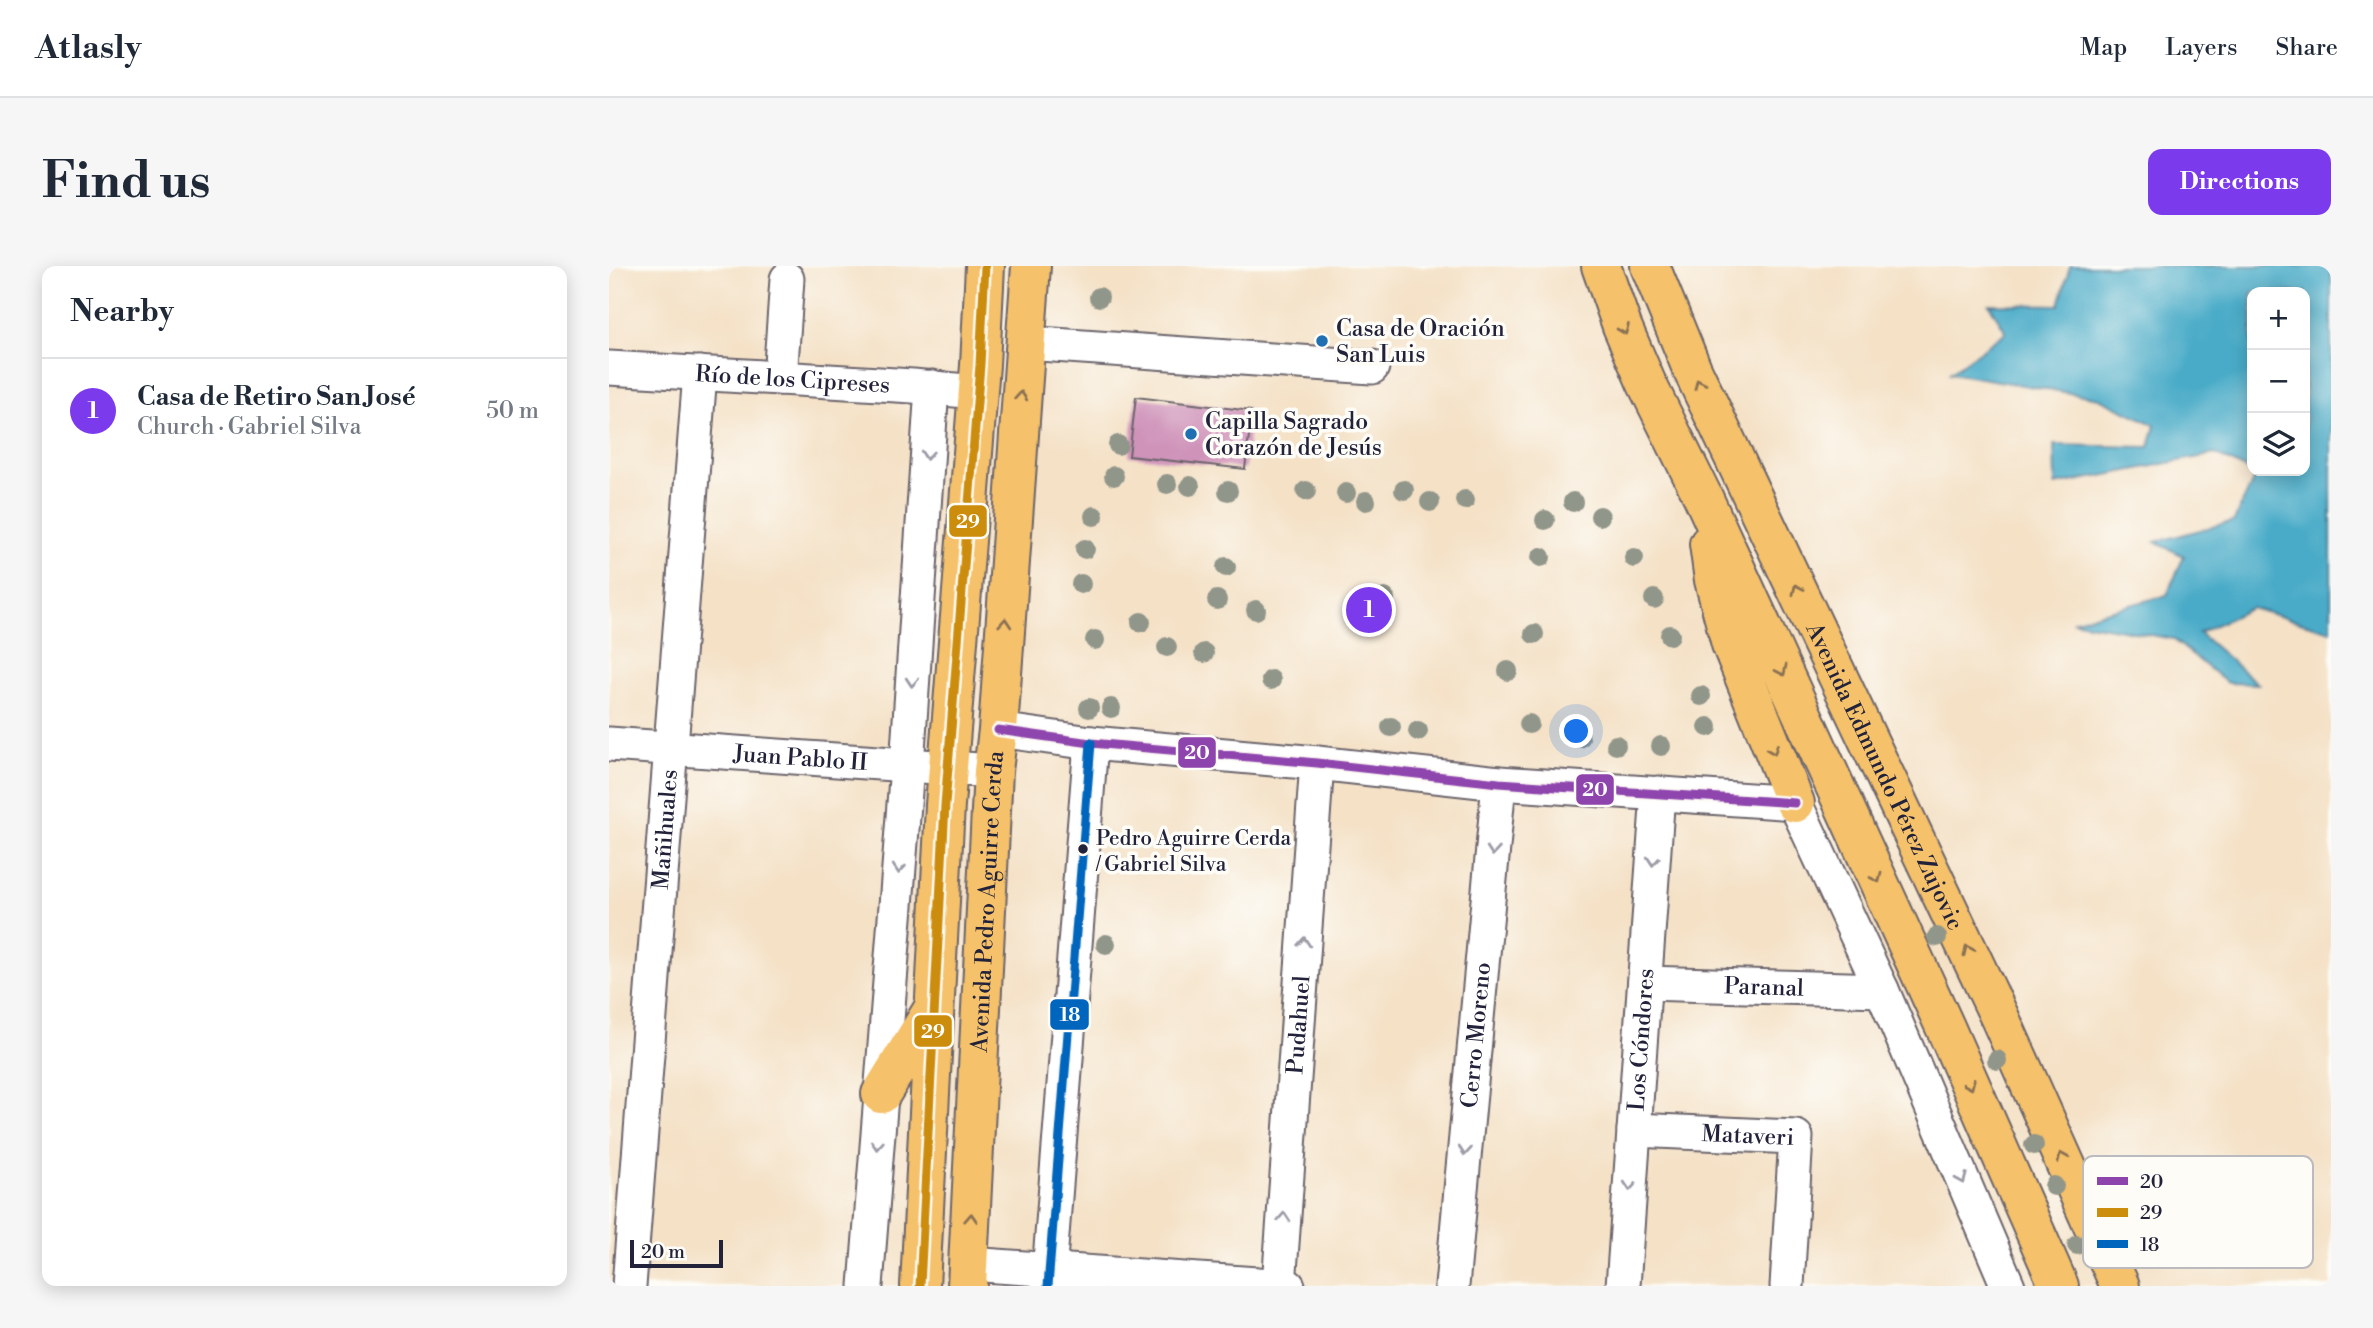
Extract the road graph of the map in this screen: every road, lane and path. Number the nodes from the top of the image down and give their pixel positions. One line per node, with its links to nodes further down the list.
1 (985, 266): 12 (main road, Avenida Pedro Aguirre Cerda)
2 (1031, 266): 6 (main road, Avenida Pedro Aguirre Cerda)
3 (1601, 266): 13 (main road, one-way to 13)
4 (1650, 266): 30 (main road, Avenida Edmundo Pérez Zujovic, one-way to 4)
5 (787, 279): 10 (street)
6 (1025, 343): 8 (street); 14 (main road, Avenida Pedro Aguirre Cerda, one-way to 6)
7 (609, 368): 9 (street, Río de los Cipreses)
8 (1372, 368)
9 (700, 373): 10 (street, Río de los Cipreses); 17 (street, Mañihuales)
10 (780, 378): 11 (street, Río de los Cipreses)
11 (932, 387): 12 (street, Río de los Cipreses); 19 (street, one-way to 19)
12 (976, 392): 20 (main road, Avenida Pedro Aguirre Cerda)
13 (1703, 497): 24 (main road, one-way to 24); 43 (main road, one-way to 43)
14 (998, 730): 15 (street); 21 (main road, Avenida Pedro Aguirre Cerda)
15 (1091, 743): 18 (street); 33 (street)
16 (609, 744): 17 (street, Juan Pablo II)
17 (671, 748): 19 (street, Juan Pablo II); 35 (street, Mañihuales)
18 (1317, 763): 22 (street); 34 (street, Pudahuel, one-way to 18)
19 (907, 766): 20 (street, Juan Pablo II); 28 (street, one-way to 28)
20 (948, 768): 21 (street, Juan Pablo II); 27 (main road, Avenida Pedro Aguirre Cerda)
21 (993, 771): 32 (main road, Avenida Pedro Aguirre Cerda, one-way to 21)
22 (1499, 783): 23 (street); 39 (street, Cerro Moreno, one-way to 39)
23 (1658, 793): 24 (street); 25 (street, Los Cóndores, one-way to 25)
24 (1795, 803): 26 (street)
25 (1645, 983): 26 (street, Paranal); 29 (street, Los Cóndores)
26 (1882, 990): 42 (street, one-way to 42)
27 (935, 1006): 28 (main road); 37 (main road, Avenida Pedro Aguirre Cerda)
28 (881, 1094): 36 (street, one-way to 36)
29 (1634, 1130): 40 (street, Los Cóndores, one-way to 40); 41 (street, Mataveri)
30 (2083, 1203)
31 (2112, 1268): 44 (main road, Avenida Edmundo Pérez Zujovic, one-way to 31)
32 (968, 1275): 33 (street)
33 (1048, 1277): 34 (street)
34 (1279, 1285): 38 (street)
35 (629, 1286)
36 (866, 1286)
37 (920, 1286)
38 (1288, 1286)
39 (1453, 1286)
40 (1623, 1286)
41 (1787, 1286)
42 (2008, 1286)
43 (2059, 1286)
44 (2120, 1286)

